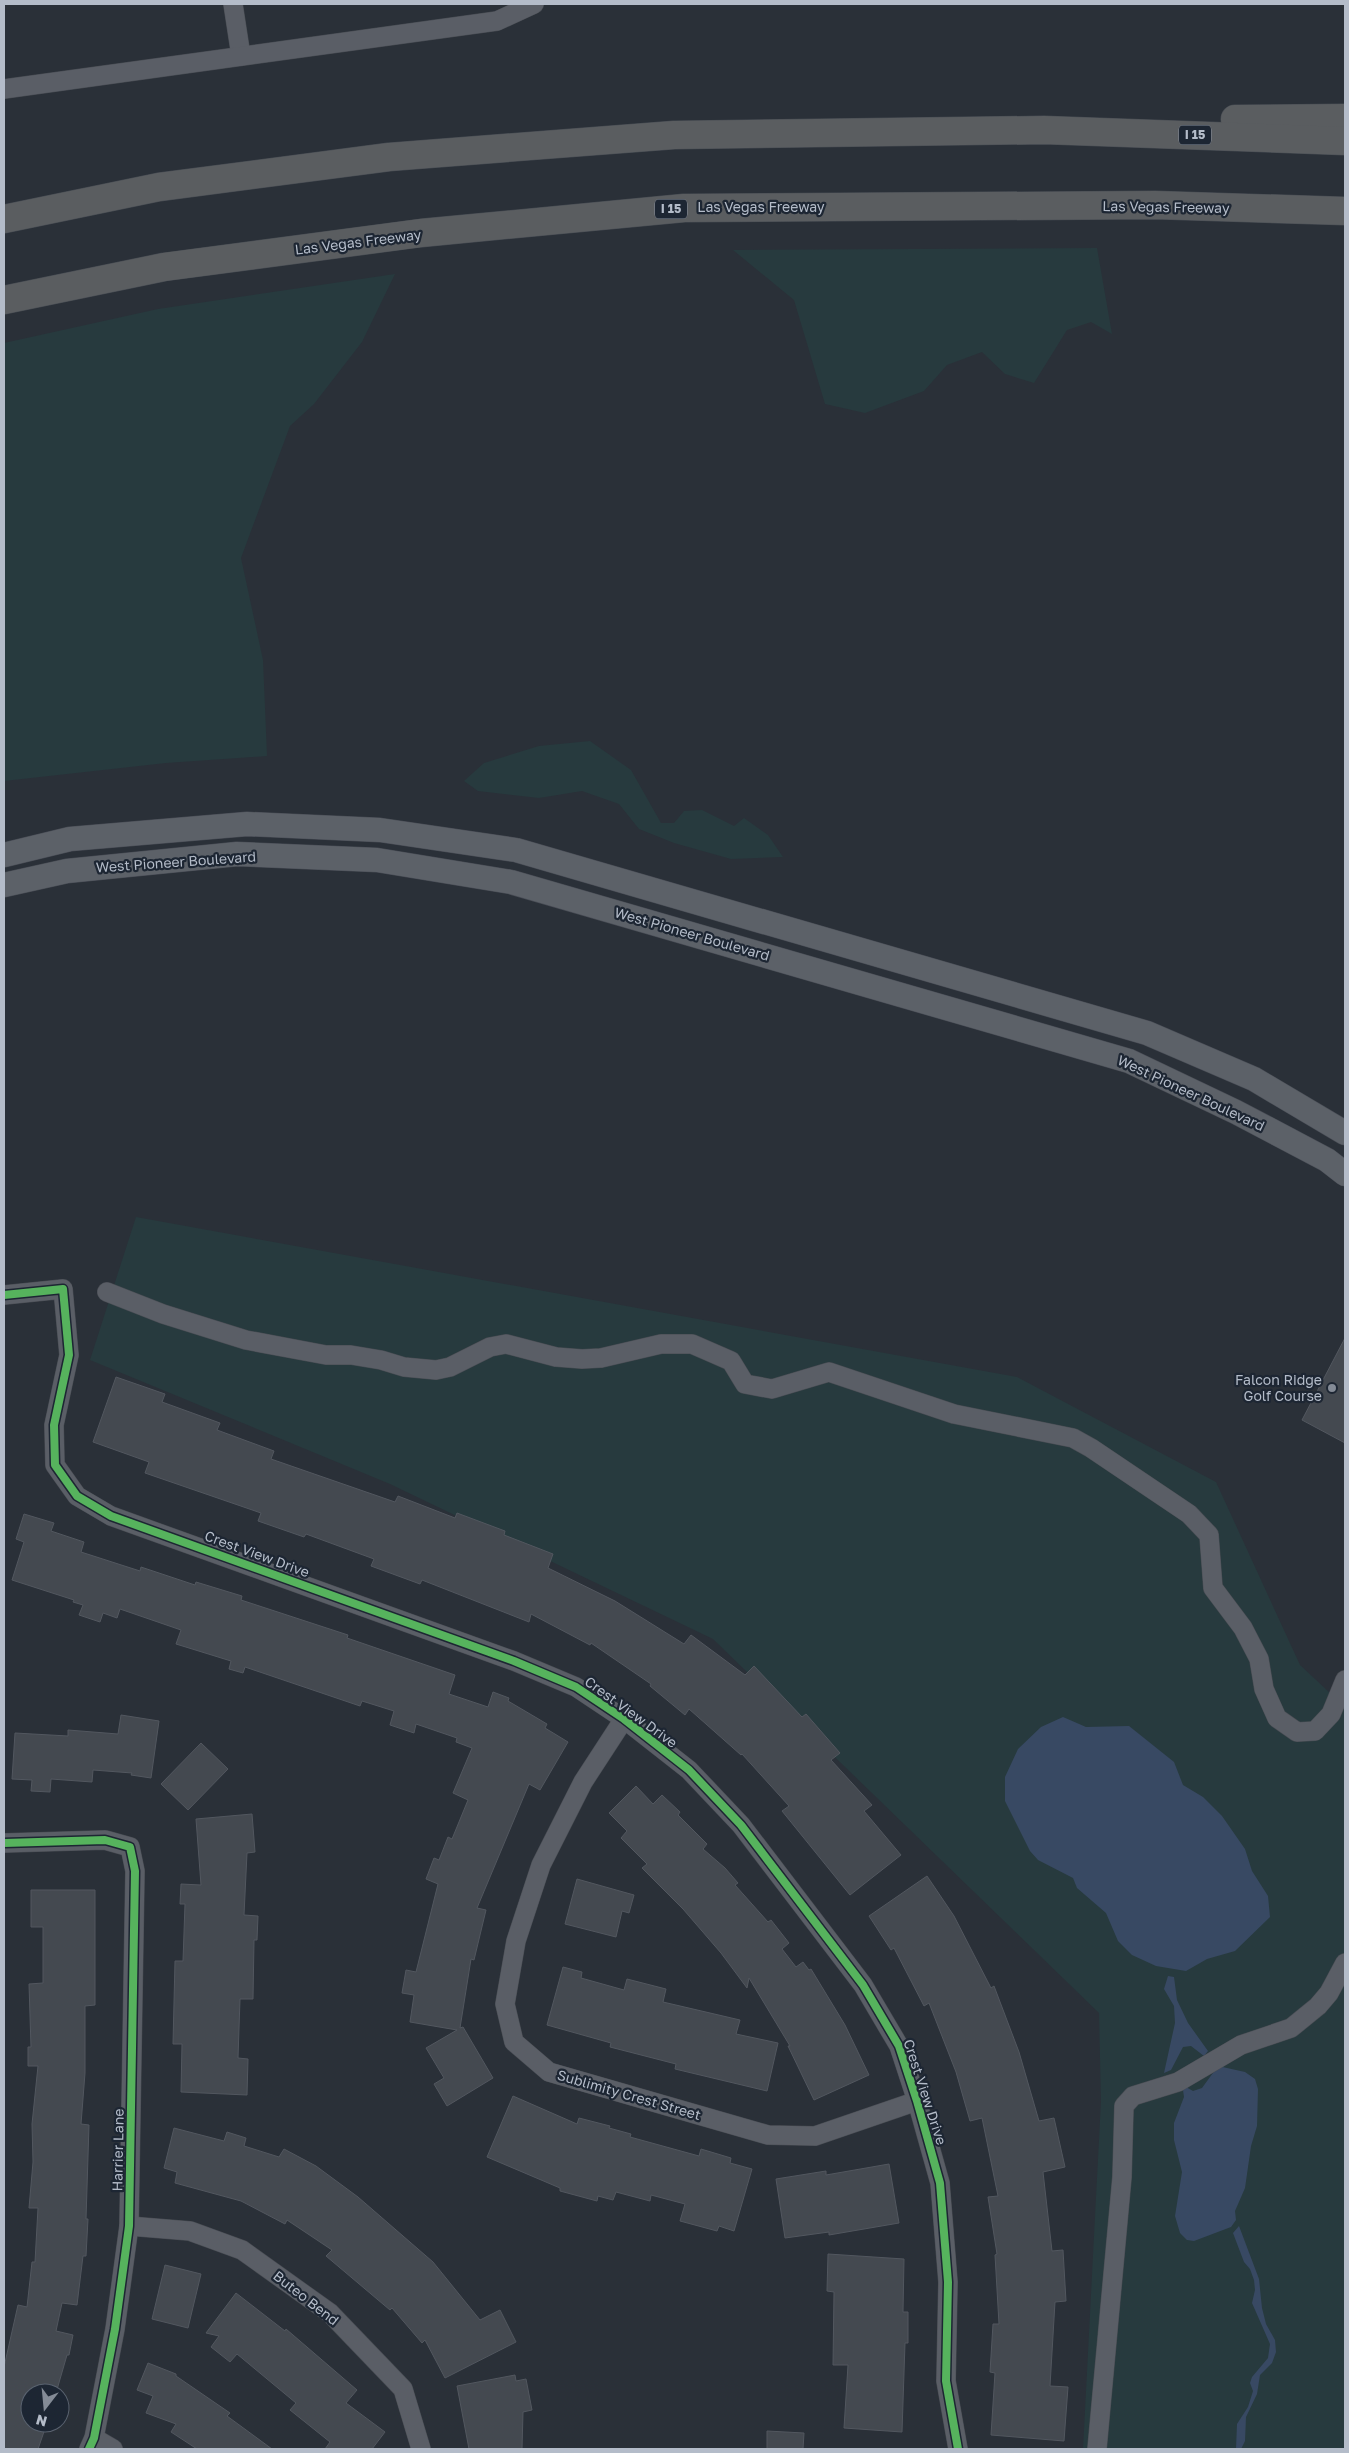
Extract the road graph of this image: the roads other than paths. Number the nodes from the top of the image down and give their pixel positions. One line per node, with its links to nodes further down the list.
1 (233, 4): 3 (street)
2 (534, 4): 3 (street)
3 (241, 56): 4 (street)
4 (4, 89)
5 (1345, 118): 6 (highway)
6 (1044, 130): 7 (highway, I 15); 9 (highway, I 15)
7 (1345, 141)
8 (1345, 211): 10 (highway, Las Vegas Freeway / I 15)
9 (4, 219)
10 (4, 300)
11 (4, 855): 13 (main road)
12 (4, 885): 14 (main road, West Pioneer Boulevard)
13 (1345, 1133)
14 (1345, 1174)
15 (107, 1292): 17 (street)
16 (4, 1295): 18 (street, Crest View Drive)
17 (1345, 1680)
18 (624, 1719): 21 (street, Crest View Drive); 21 (street, Sublimity Crest Street)
19 (4, 1842): 22 (street, Harrier Lane)
20 (1345, 1963): 27 (street)
21 (918, 2101): 26 (street, Crest View Drive)
22 (129, 2226): 23 (street, Harrier Lane); 25 (street, Buteo Bend)
23 (92, 2444): 24 (street)
24 (113, 2449)
25 (421, 2449)
26 (958, 2449)
27 (1097, 2449)

